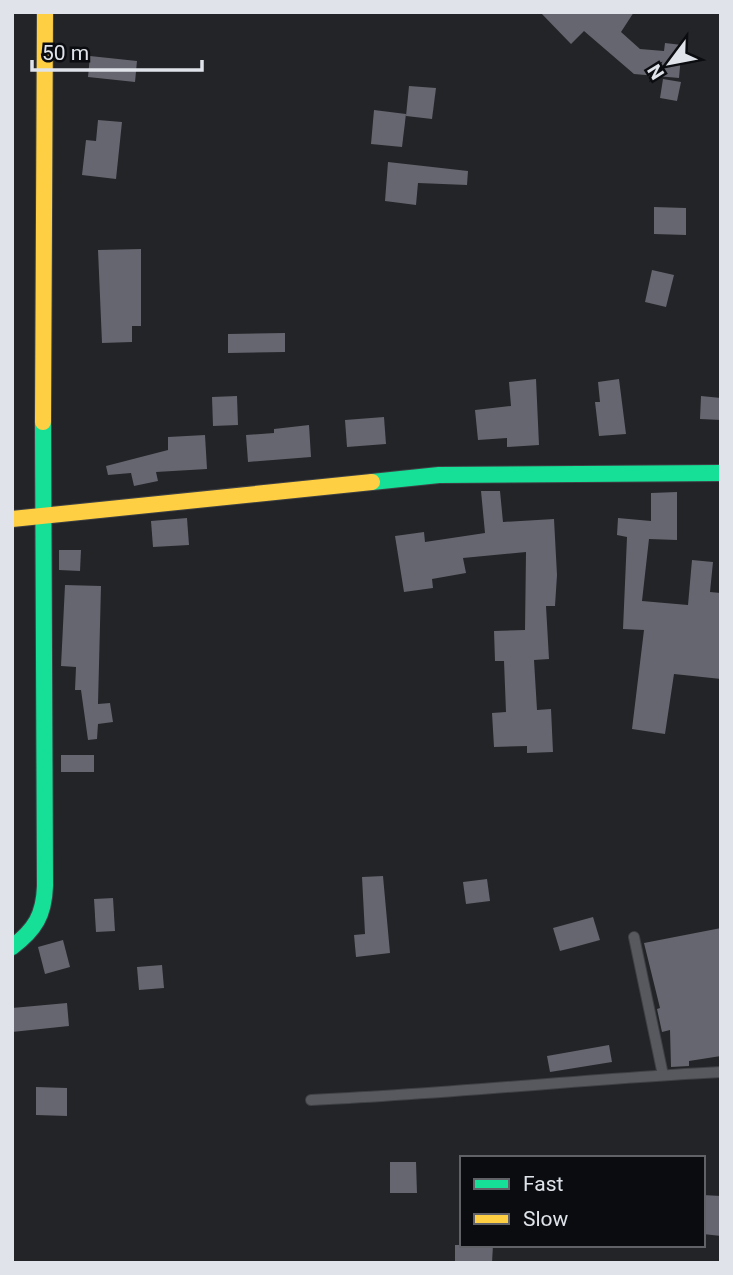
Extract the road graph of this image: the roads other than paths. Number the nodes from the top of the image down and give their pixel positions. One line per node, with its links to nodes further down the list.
1 (45, 12): 3 (street)
2 (721, 473): 3 (street)
3 (42, 517): 4 (street); 6 (street)
4 (12, 519)
5 (634, 937): 8 (lane)
6 (12, 947)
7 (721, 1072): 8 (lane)
8 (663, 1075): 9 (lane)
9 (311, 1100)

